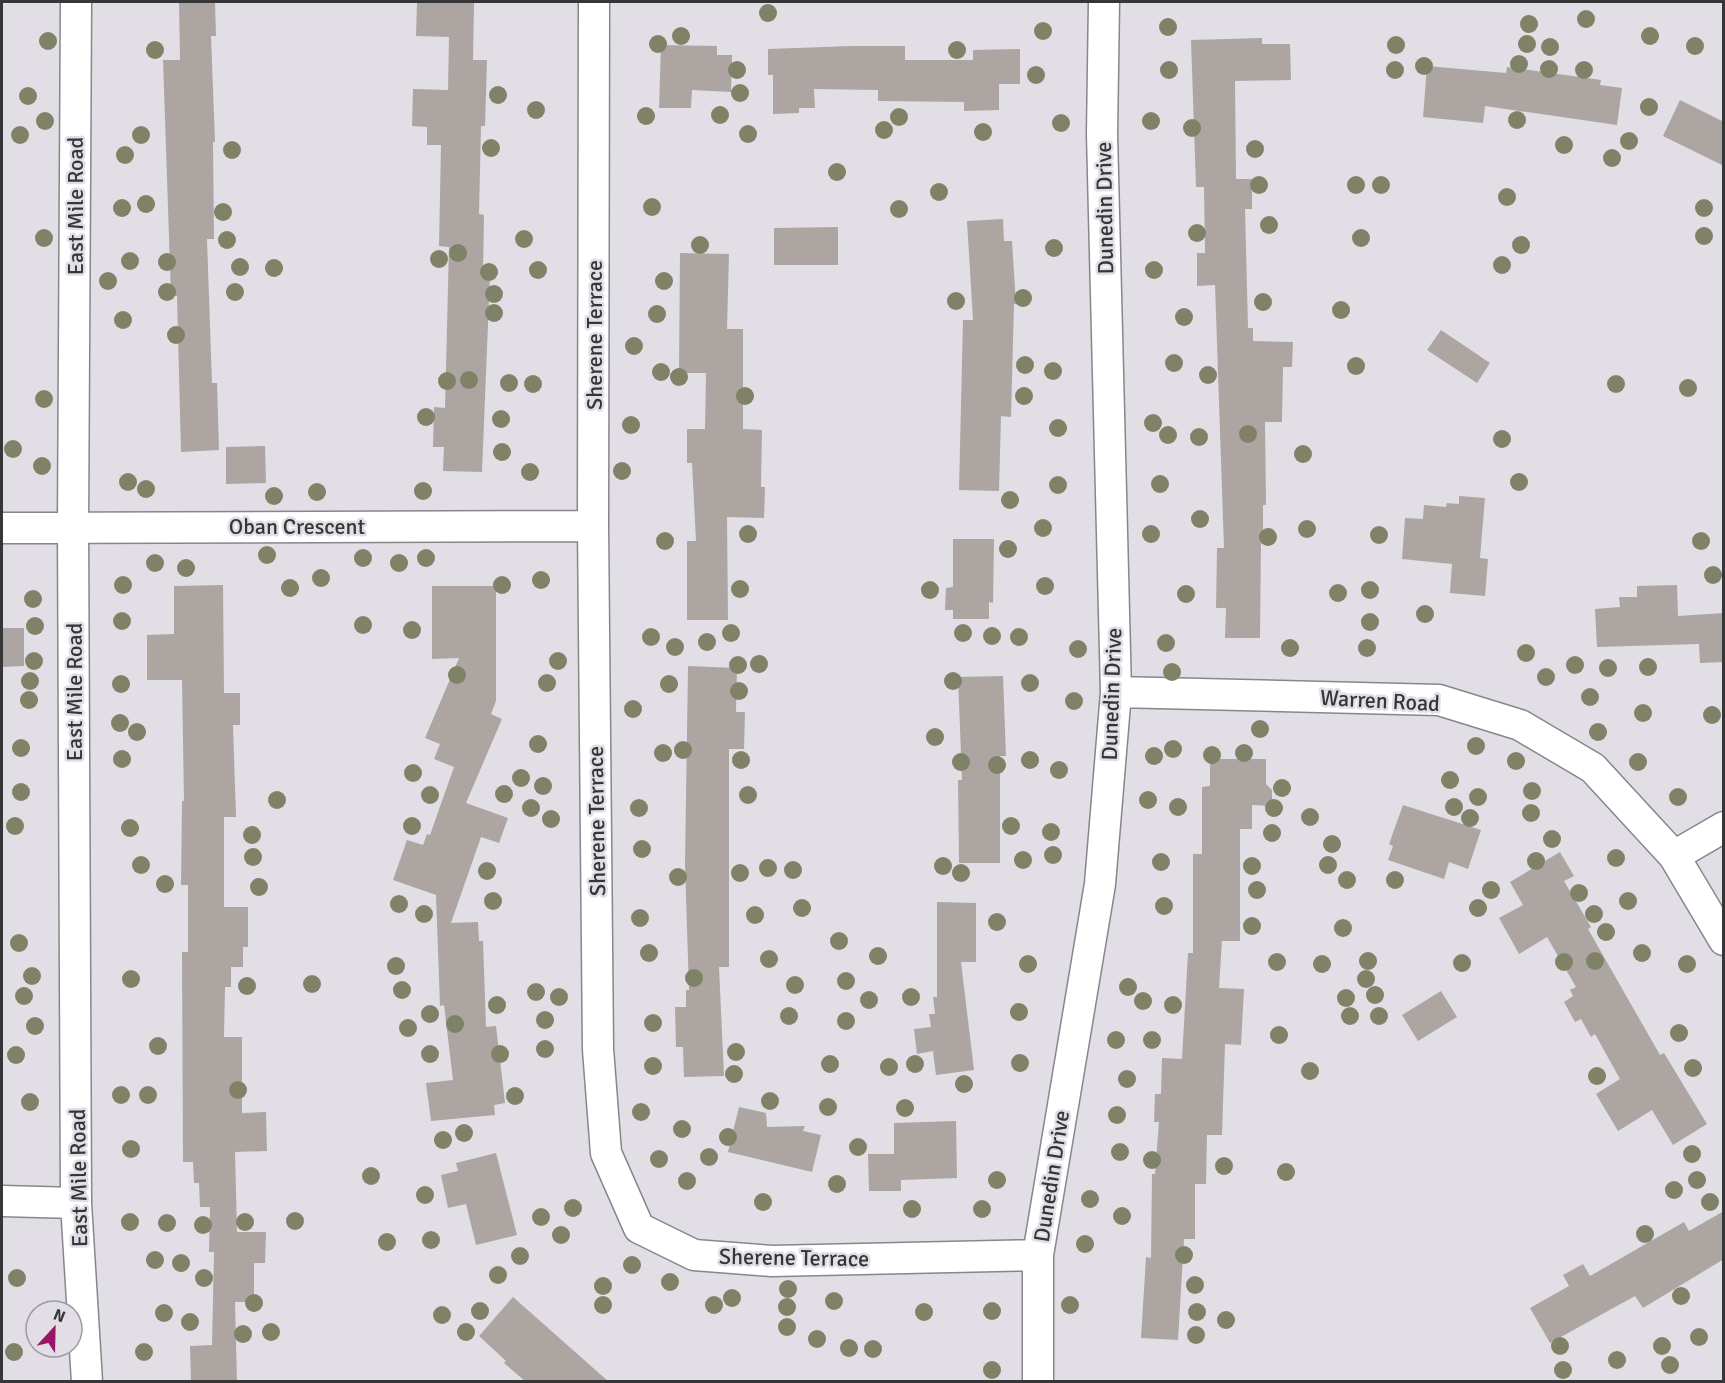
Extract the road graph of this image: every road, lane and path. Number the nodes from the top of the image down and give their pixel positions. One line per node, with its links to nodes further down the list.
1 (76, 2): 4 (street, East Mile Road)
2 (594, 2): 5 (street, Sherene Terrace)
3 (1104, 2): 7 (street, Dunedin Drive)
4 (73, 526): 5 (street, Oban Crescent); 6 (street, Oban Crescent); 12 (street, East Mile Road)
5 (593, 526): 13 (street, Sherene Terrace)
6 (2, 528)
7 (1116, 692): 9 (street, Warren Road); 13 (street, Dunedin Drive)
8 (1724, 827): 9 (street)
9 (1674, 856): 10 (street, Warren Road)
10 (1724, 940)
11 (2, 1201): 12 (street)
12 (76, 1203): 14 (street, East Mile Road)
13 (1038, 1255): 15 (street, Dunedin Drive)
14 (87, 1382)
15 (1038, 1382)

